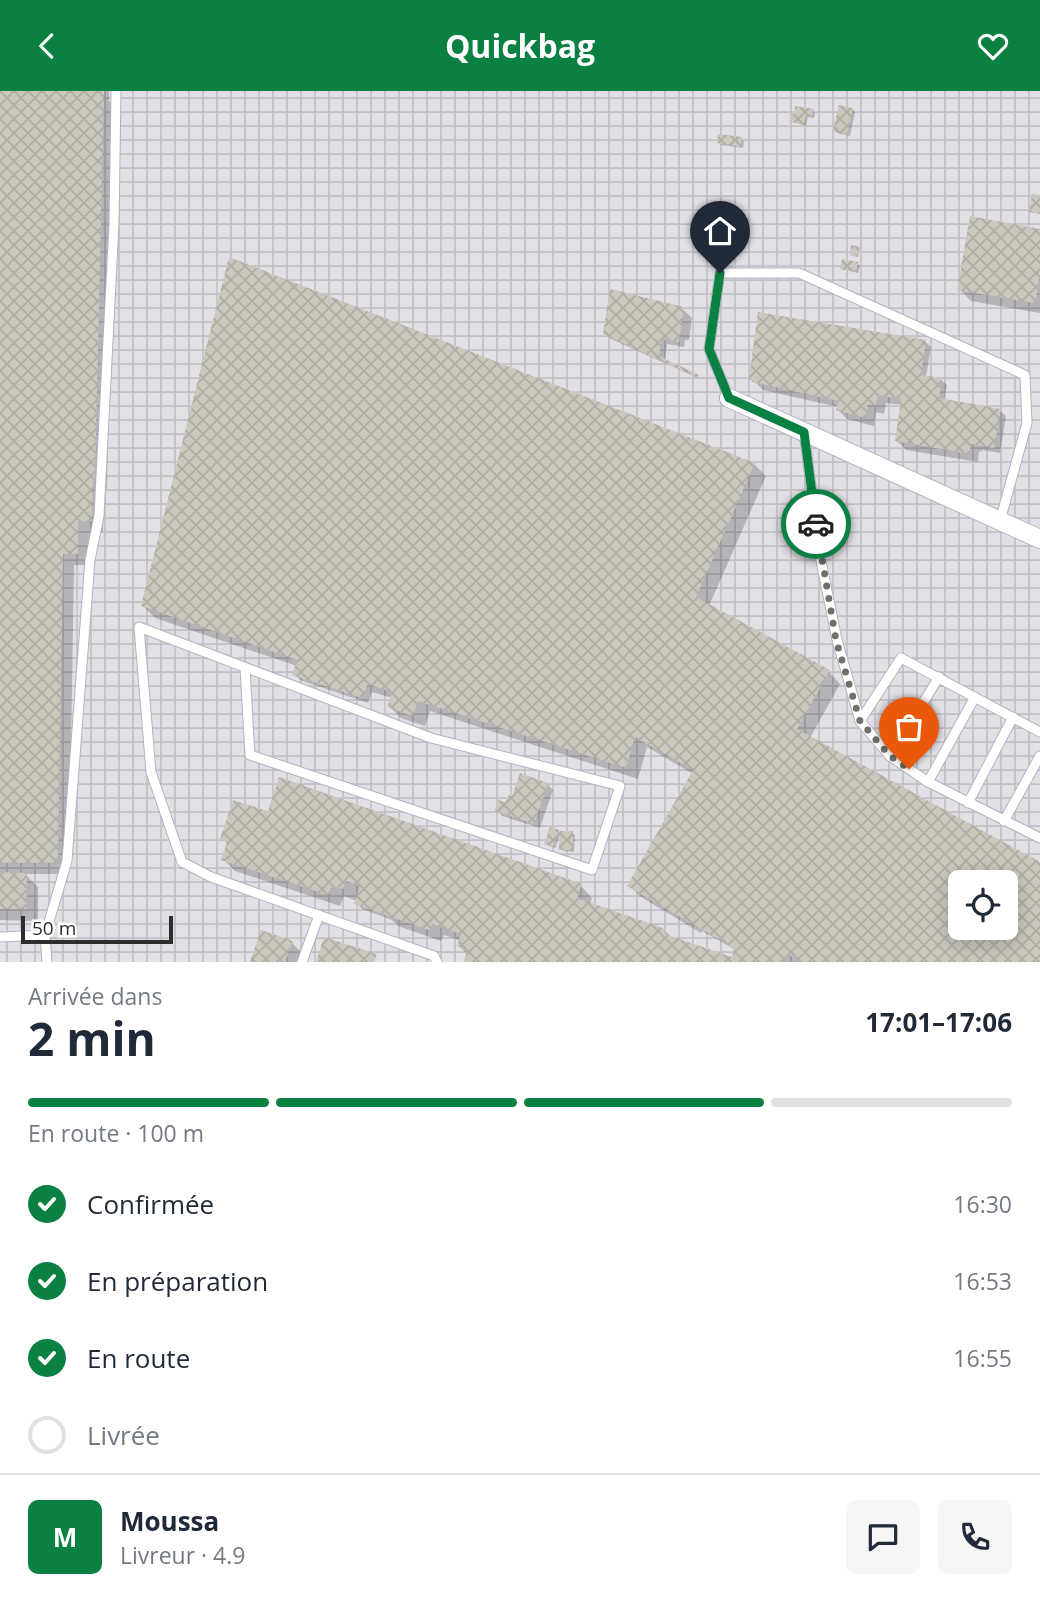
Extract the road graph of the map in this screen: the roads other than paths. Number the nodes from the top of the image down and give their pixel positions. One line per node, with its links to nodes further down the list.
1 (116, 91): 19 (lane)
2 (729, 398): 3 (street); 4 (lane)
3 (804, 432): 4 (street); 10 (lane)
4 (1000, 521): 5 (street)
5 (1039, 535)
6 (245, 669): 6 (lane); 18 (lane)
7 (939, 677): 8 (lane); 10 (lane); 12 (lane)
8 (975, 697): 9 (lane); 14 (lane)
9 (1013, 717): 11 (lane); 15 (lane)
10 (860, 721): 12 (lane)
11 (1040, 732)
12 (890, 756): 14 (lane)
13 (1040, 757): 16 (lane)
14 (928, 782): 15 (lane)
15 (968, 803): 16 (lane)
16 (1004, 821): 17 (lane)
17 (1040, 838)
18 (318, 915): 22 (lane); 23 (lane)
19 (45, 935): 20 (lane); 21 (lane)
20 (0, 937)
21 (47, 962)
22 (302, 962)
23 (437, 962)

